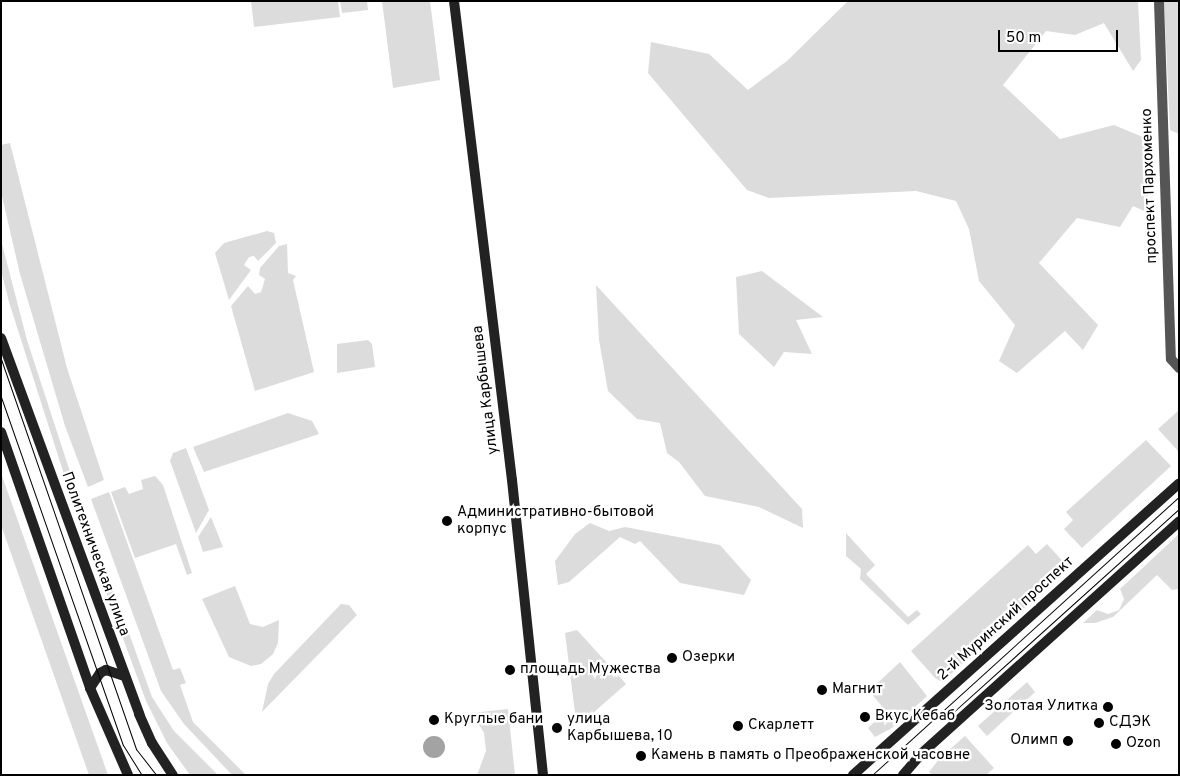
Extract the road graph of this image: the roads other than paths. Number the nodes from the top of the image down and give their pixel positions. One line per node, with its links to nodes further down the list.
1 (454, 1): 12 (main road, улица Карбышева)
2 (1159, 1): 4 (street, проспект Пархоменко)
3 (1, 338): 8 (main road, Политехническая улица)
4 (1179, 368)
5 (1, 432): 9 (main road)
6 (1179, 484): 13 (main road, 2-й Муринский проспект)
7 (1179, 522): 14 (main road)
8 (125, 676): 9 (main road); 11 (main road, Политехническая улица)
9 (90, 688): 10 (main road)
10 (128, 775)
11 (173, 775)
12 (543, 775)
13 (853, 775)
14 (903, 775)

